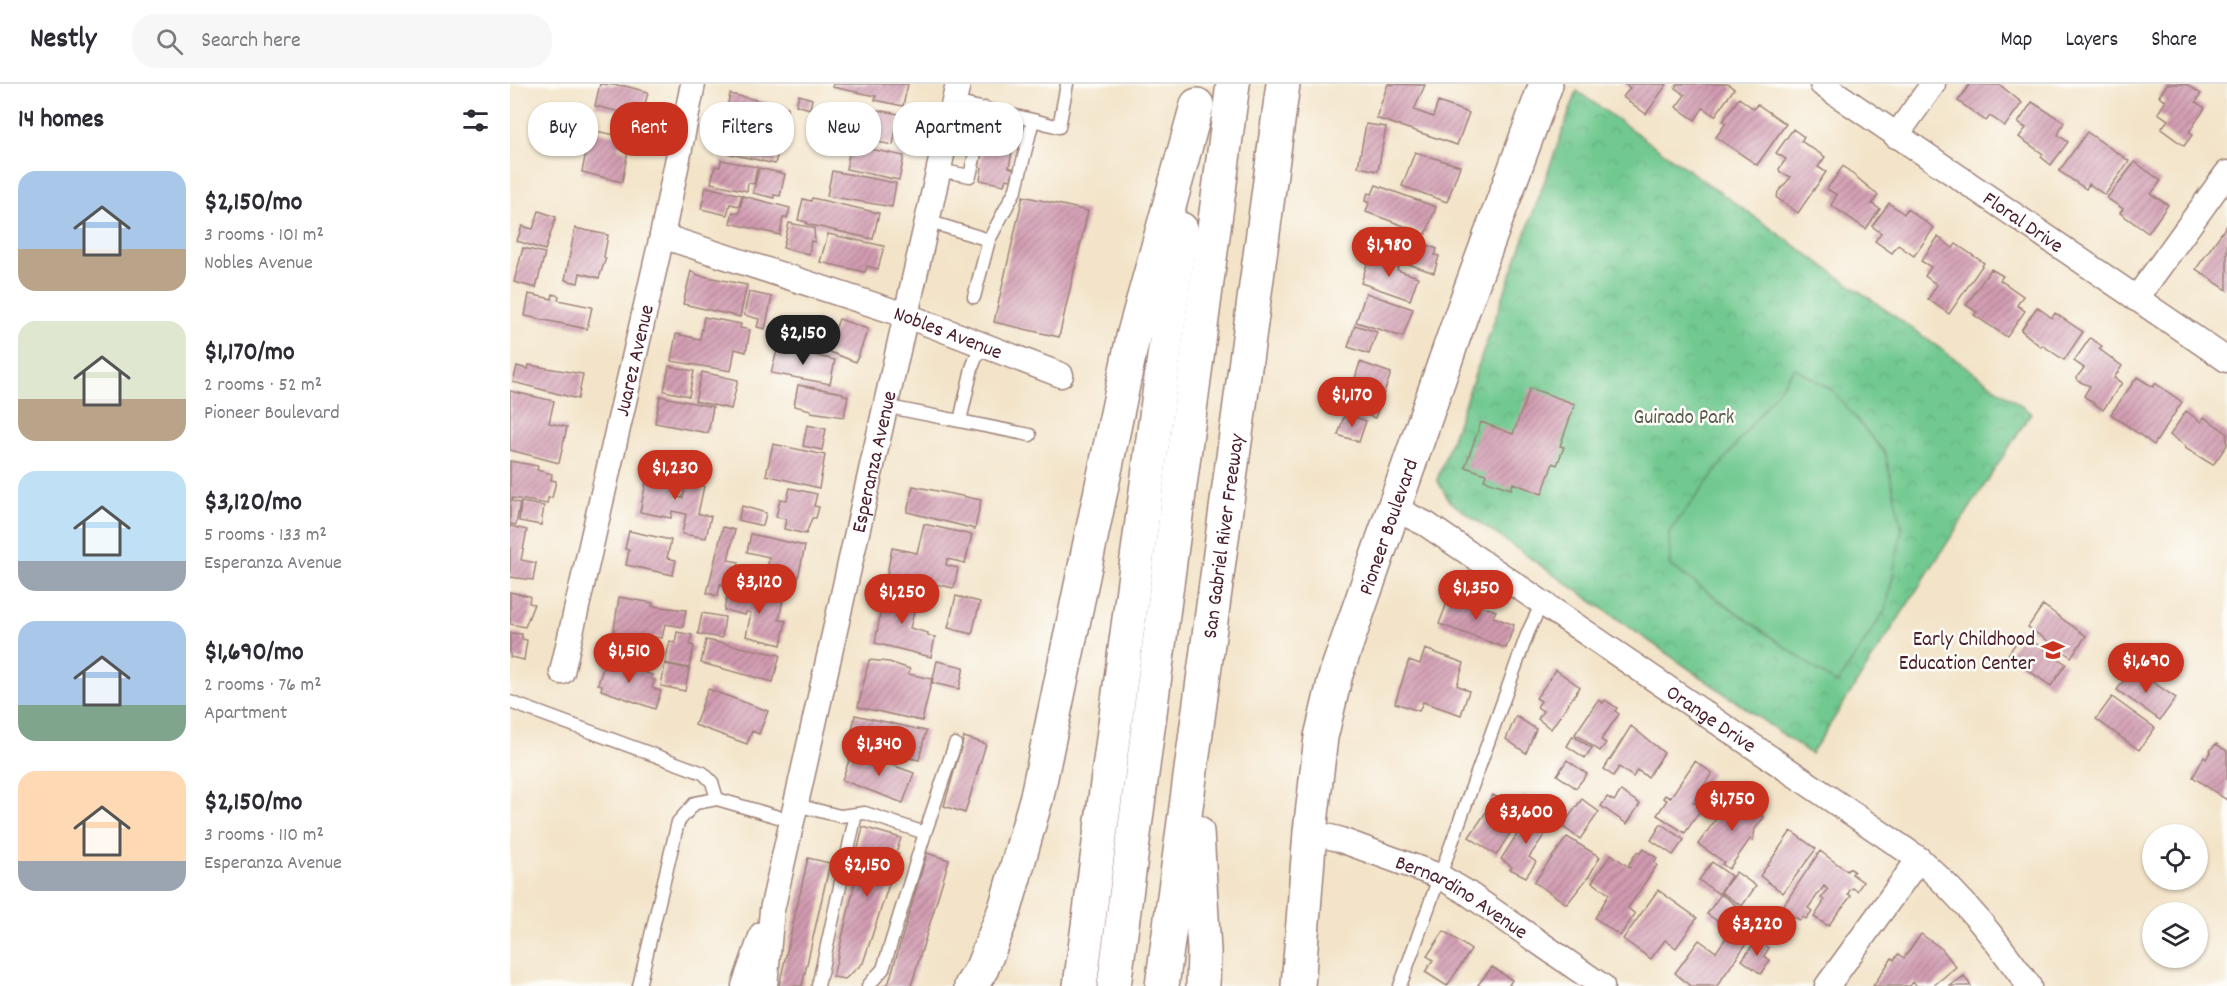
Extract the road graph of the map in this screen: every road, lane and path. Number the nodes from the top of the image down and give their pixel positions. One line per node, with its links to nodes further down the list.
1 (693, 84): 19 (street, Juarez Avenue)
2 (1067, 84): 13 (lane)
3 (1233, 84): 51 (main road)
4 (1246, 84): 52 (main road)
5 (1283, 84): 35 (main road, San Gabriel River Freeway)
6 (1546, 84): 30 (main road, Pioneer Boulevard)
7 (1822, 84): 14 (street, Floral Drive)
8 (1933, 84): 14 (street)
9 (956, 93): 11 (lane); 16 (street, Esperanza Avenue)
10 (1198, 95): 49 (main road); 50 (main road)
11 (974, 102)
12 (1023, 117): 13 (lane)
13 (1033, 120): 20 (lane)
14 (1896, 136): 22 (street, Floral Drive)
15 (975, 156): 16 (lane)
16 (938, 170): 18 (street, Esperanza Avenue)
17 (2227, 173): 22 (street)
18 (927, 220): 20 (lane); 23 (street, Esperanza Avenue)
19 (662, 236): 23 (street, Nobles Avenue); 32 (street, Juarez Avenue)
20 (989, 240): 21 (lane)
21 (974, 297)
22 (2136, 299): 25 (street, Floral Drive)
23 (904, 315): 24 (street, Nobles Avenue); 27 (street, Esperanza Avenue)
24 (981, 344): 26 (street, Nobles Avenue); 28 (lane)
25 (2227, 360)
26 (1061, 375)
27 (884, 406): 28 (lane); 37 (street, Esperanza Avenue)
28 (960, 421): 29 (lane)
29 (1030, 435)
30 (1393, 508): 31 (street, Orange Drive); 39 (main road, Pioneer Boulevard)
31 (1541, 604): 41 (street, Orange Drive); 42 (lane)
32 (562, 672)
33 (510, 702): 36 (lane)
34 (955, 744): 40 (lane)
35 (1192, 759): 53 (main road, San Gabriel River Freeway); 54 (main road)
36 (717, 799): 37 (lane); 44 (lane)
37 (794, 813): 38 (lane); 43 (street, Esperanza Avenue)
38 (856, 814): 40 (lane); 47 (lane)
39 (1310, 832): 42 (street, Bernardino Avenue); 55 (main road, Pioneer Boulevard)
40 (925, 833): 48 (lane)
41 (1919, 859): 58 (street); 59 (street, Orange Drive)
42 (1439, 876): 56 (lane); 57 (street, Bernardino Avenue)
43 (772, 910): 45 (street, Esperanza Avenue); 46 (street, Esperanza Avenue)
44 (639, 986)
45 (744, 986)
46 (765, 986)
47 (818, 986)
48 (868, 986)
49 (971, 986)
50 (1080, 986)
51 (1114, 986)
52 (1129, 986)
53 (1162, 986)
54 (1203, 986)
55 (1298, 986)
56 (1400, 986)
57 (1602, 986)
58 (1827, 986)
59 (2029, 986)

